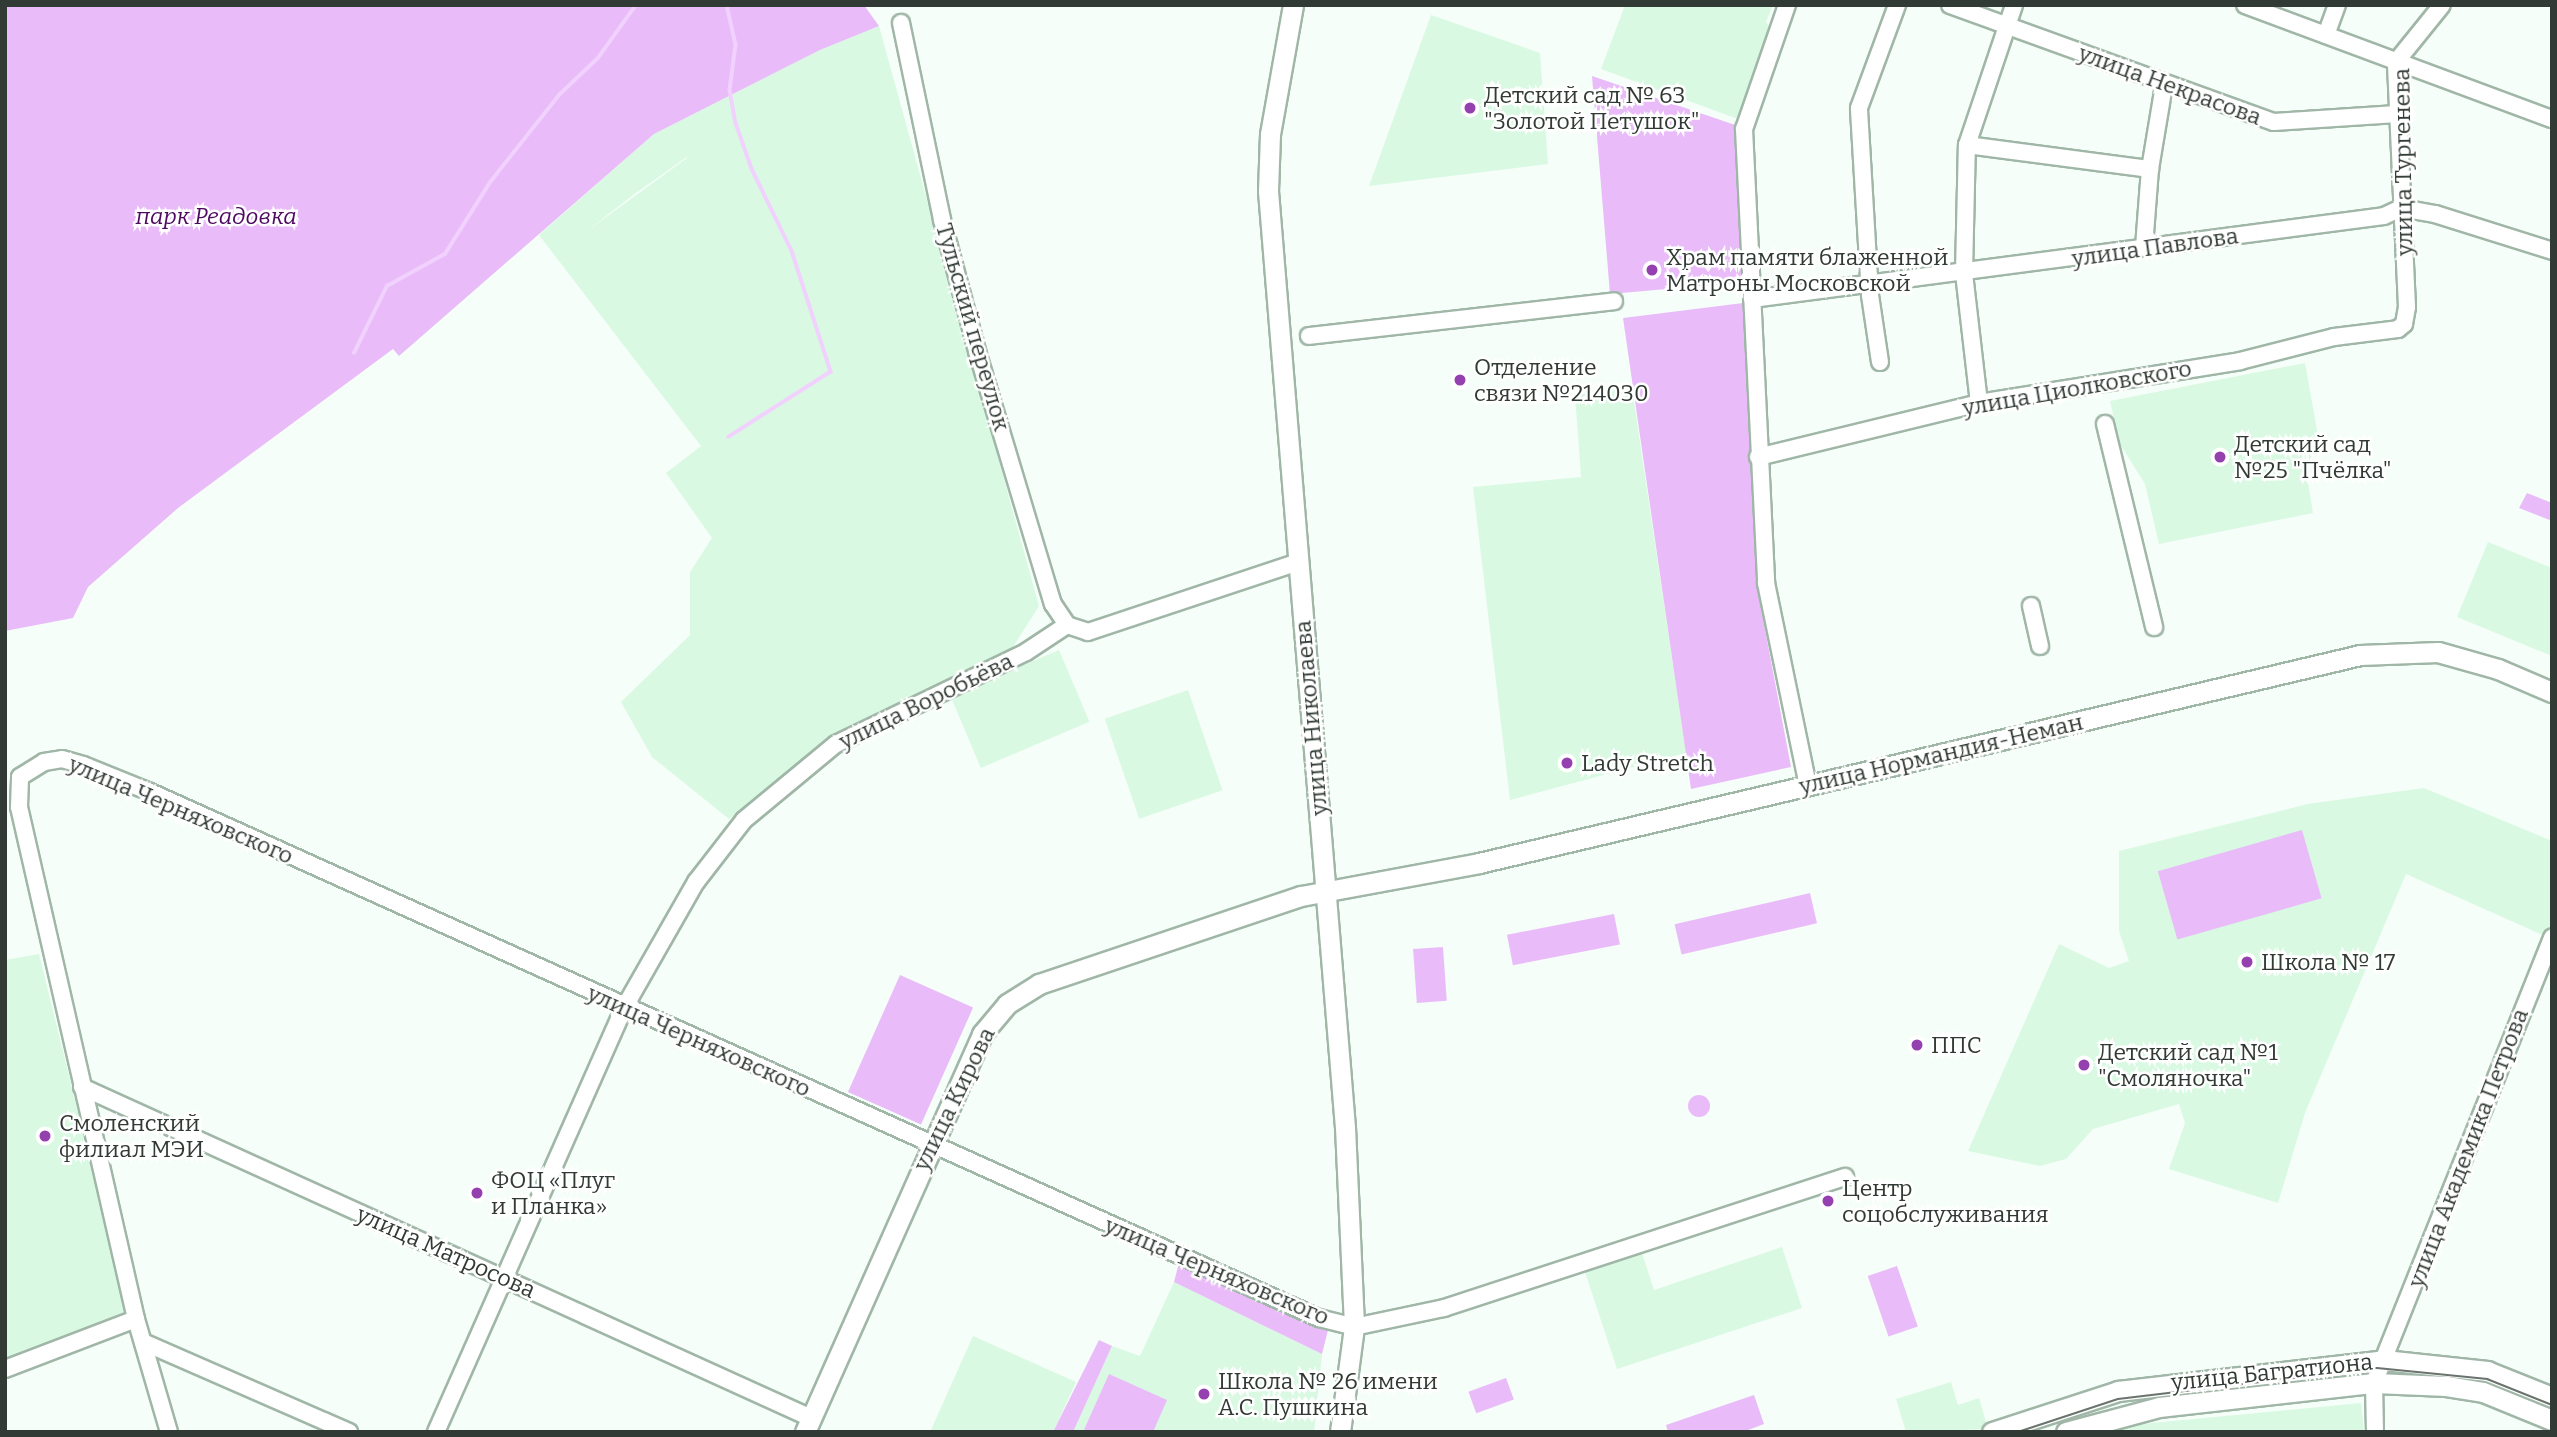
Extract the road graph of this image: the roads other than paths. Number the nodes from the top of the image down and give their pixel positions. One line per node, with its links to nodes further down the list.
1 (1293, 5): 31 (main road, улица Николаева)
2 (1787, 5): 23 (street)
3 (1897, 5): 22 (street)
4 (1950, 5): 10 (street, улица Некрасова)
5 (2014, 5): 10 (street)
6 (2245, 5): 11 (street)
7 (2337, 5): 11 (street)
8 (2442, 5): 12 (street, улица Тургенева)
9 (901, 23): 33 (street, Тульский переулок)
10 (2007, 26): 13 (street, улица Некрасова); 16 (street)
11 (2326, 35): 12 (street)
12 (2396, 62): 14 (street, улица Тургенева); 15 (street)
13 (2164, 85): 14 (street, улица Некрасова); 17 (street)
14 (2397, 114): 18 (street, улица Тургенева)
15 (2552, 119)
16 (1967, 145): 17 (street); 21 (street)
17 (2150, 169): 19 (street)
18 (2401, 208): 19 (street, улица Павлова); 20 (street, улица Павлова); 25 (street, улица Тургенева)
19 (2144, 247): 21 (street, улица Павлова)
20 (2552, 251)
21 (1964, 273): 22 (street, улица Павлова); 28 (street)
22 (1870, 286): 23 (street, улица Павлова); 27 (street)
23 (1752, 299): 30 (street)
24 (1614, 306): 26 (street)
25 (2398, 329): 28 (street, улица Циолковского)
26 (1309, 340)
27 (1880, 362)
28 (1979, 403): 30 (street, улица Циолковского)
29 (2105, 424): 34 (street)
30 (1758, 457): 37 (street)
31 (1296, 563): 33 (street); 38 (main road, улица Николаева)
32 (2031, 606): 35 (street)
33 (1067, 625): 40 (street, улица Воробьёва)
34 (2154, 627)
35 (2040, 646)
36 (2552, 692): 37 (main road, улица Нормандия-Неман)
37 (1808, 786): 38 (main road, улица Нормандия-Неман)
38 (1325, 891): 42 (main road, улица Кирова); 46 (main road, улица Николаева)
39 (2551, 939): 48 (street, улица Академика Петрова)
40 (624, 1009): 41 (street, улица Черняховского); 42 (street, улица Черняховского); 44 (street, улица Воробьёва)
41 (82, 1087): 44 (street, улица Матросова); 45 (street)
42 (930, 1144): 46 (street, улица Черняховского); 53 (main road, улица Кирова)
43 (1845, 1177): 46 (street)
44 (503, 1278): 53 (street, улица Матросова); 56 (street, улица Воробьёва)
45 (136, 1319): 47 (street); 49 (street)
46 (1354, 1327): 57 (main road, улица Николаева)
47 (143, 1342): 54 (street); 55 (street)
48 (2384, 1360): 50 (street, улица Академика Петрова); 51 (main road, улица Багратиона); 58 (main road, улица Багратиона)
49 (5, 1369)
50 (2374, 1383): 52 (main road, улица Багратиона); 59 (main road, улица Багратиона); 60 (street)
51 (2552, 1397)
52 (2552, 1420)
53 (808, 1425)
54 (169, 1432)
55 (349, 1432)
56 (436, 1432)
57 (1340, 1432)
58 (1992, 1432)
59 (2066, 1432)
60 (2375, 1432)

